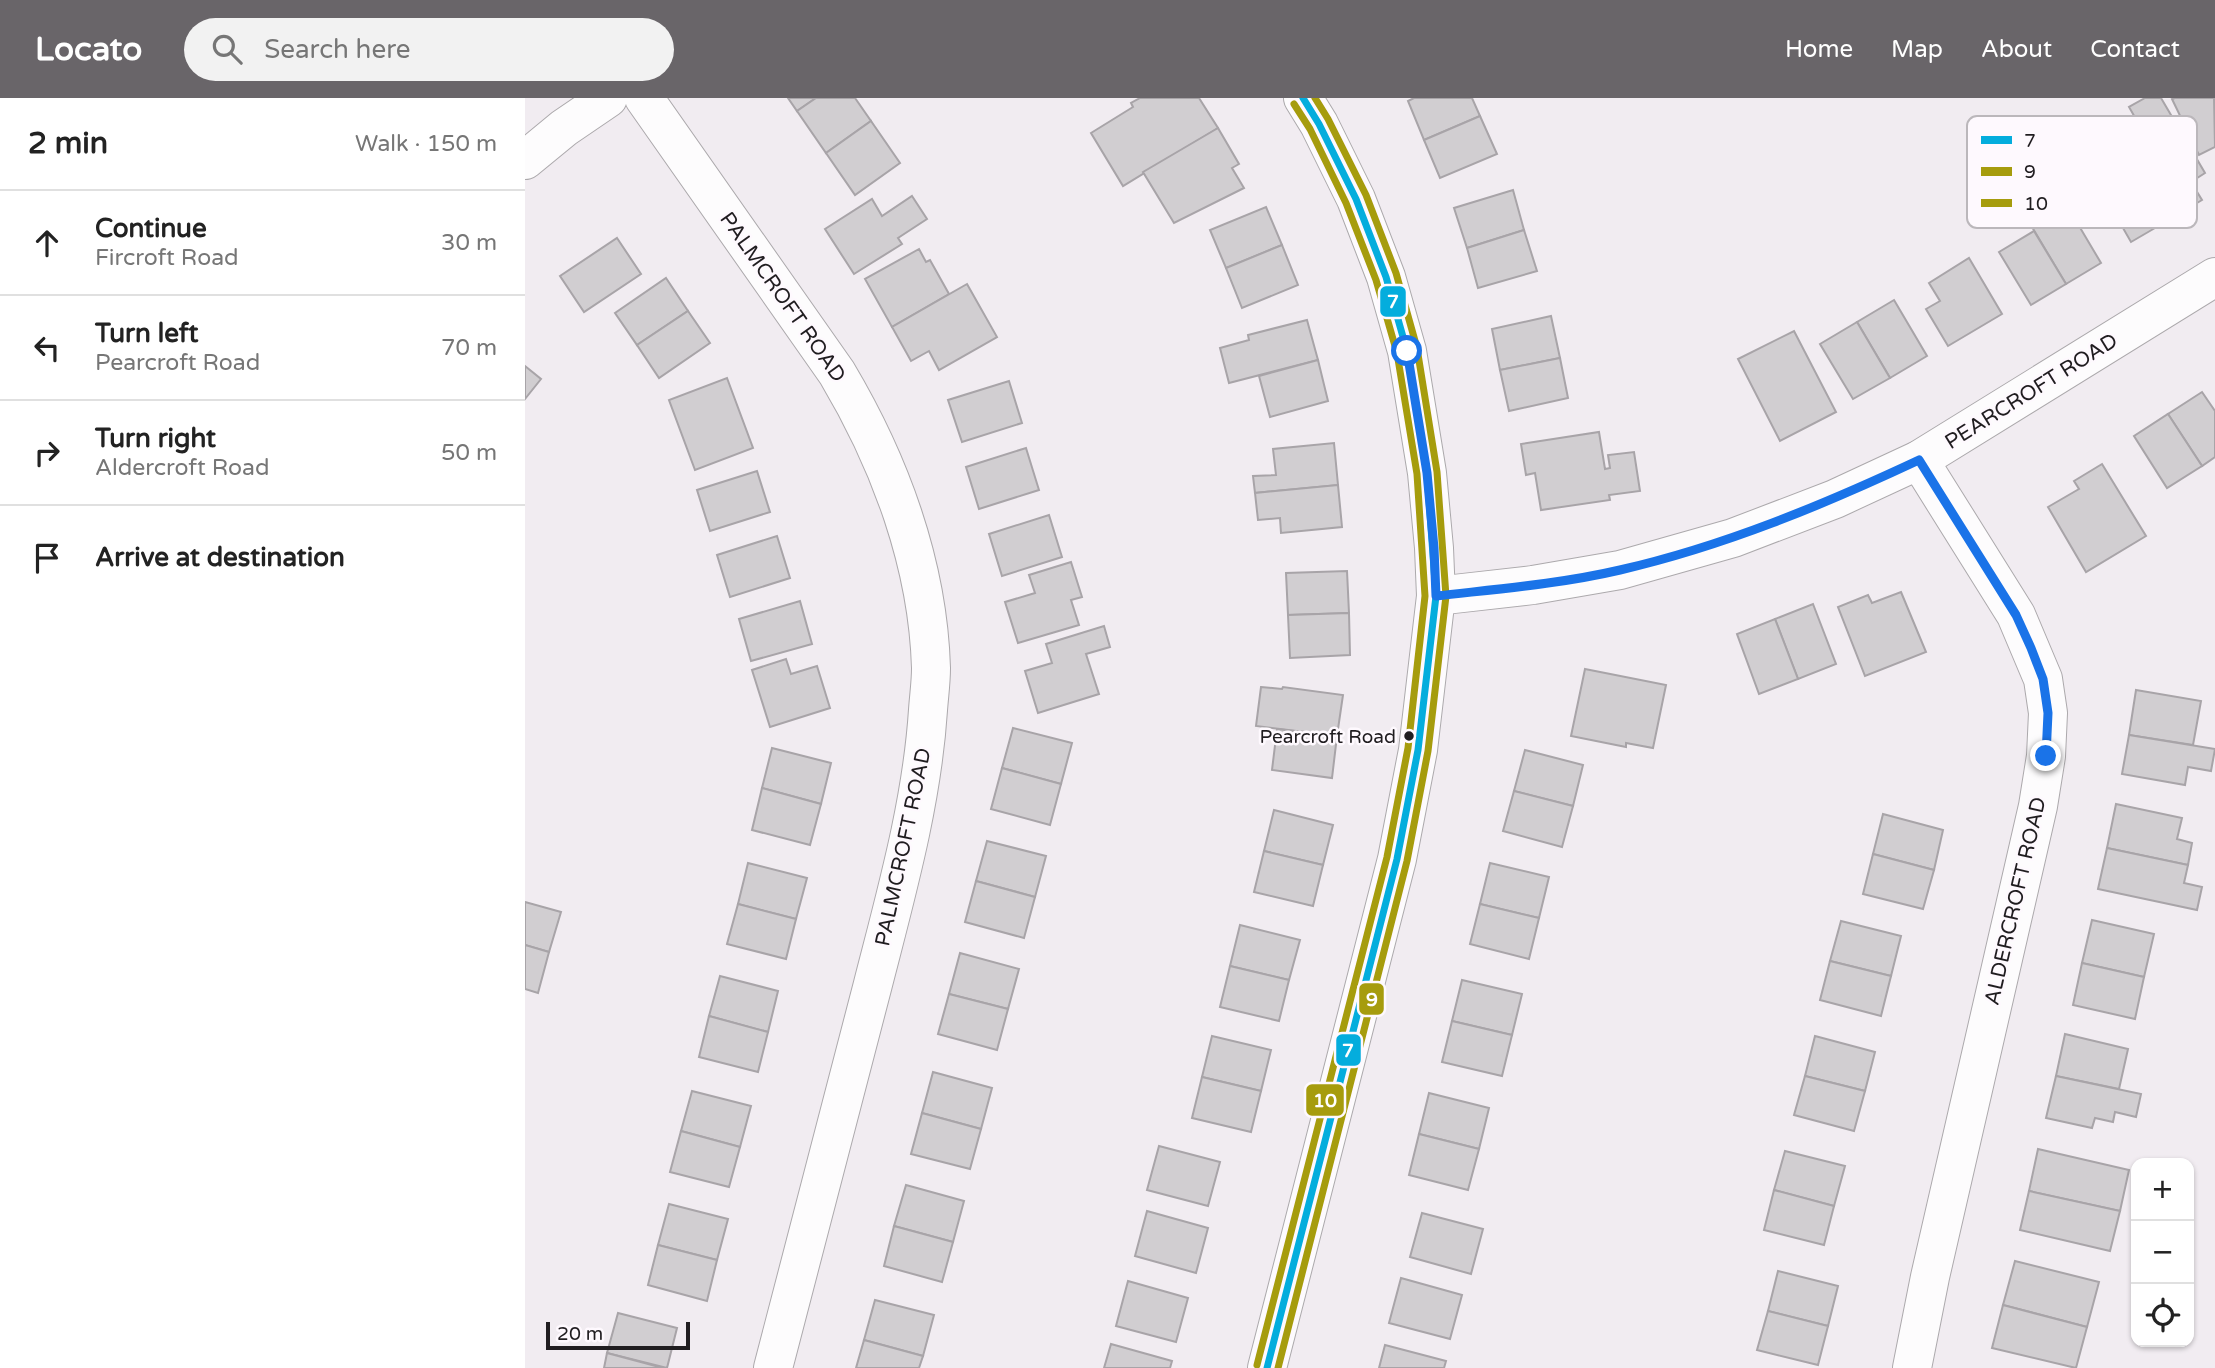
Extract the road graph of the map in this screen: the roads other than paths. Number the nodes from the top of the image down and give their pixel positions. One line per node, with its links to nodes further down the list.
1 (608, 98): 4 (street)
2 (644, 98): 8 (street, PALMCROFT ROAD)
3 (1303, 98): 7 (street)
4 (525, 160)
5 (2215, 277): 6 (street, PEARCROFT ROAD)
6 (1919, 460): 7 (street, PEARCROFT ROAD); 10 (street, ALDERCROFT ROAD)
7 (1436, 596): 9 (street)
8 (773, 1368)
9 (1267, 1368)
10 (1912, 1368)

